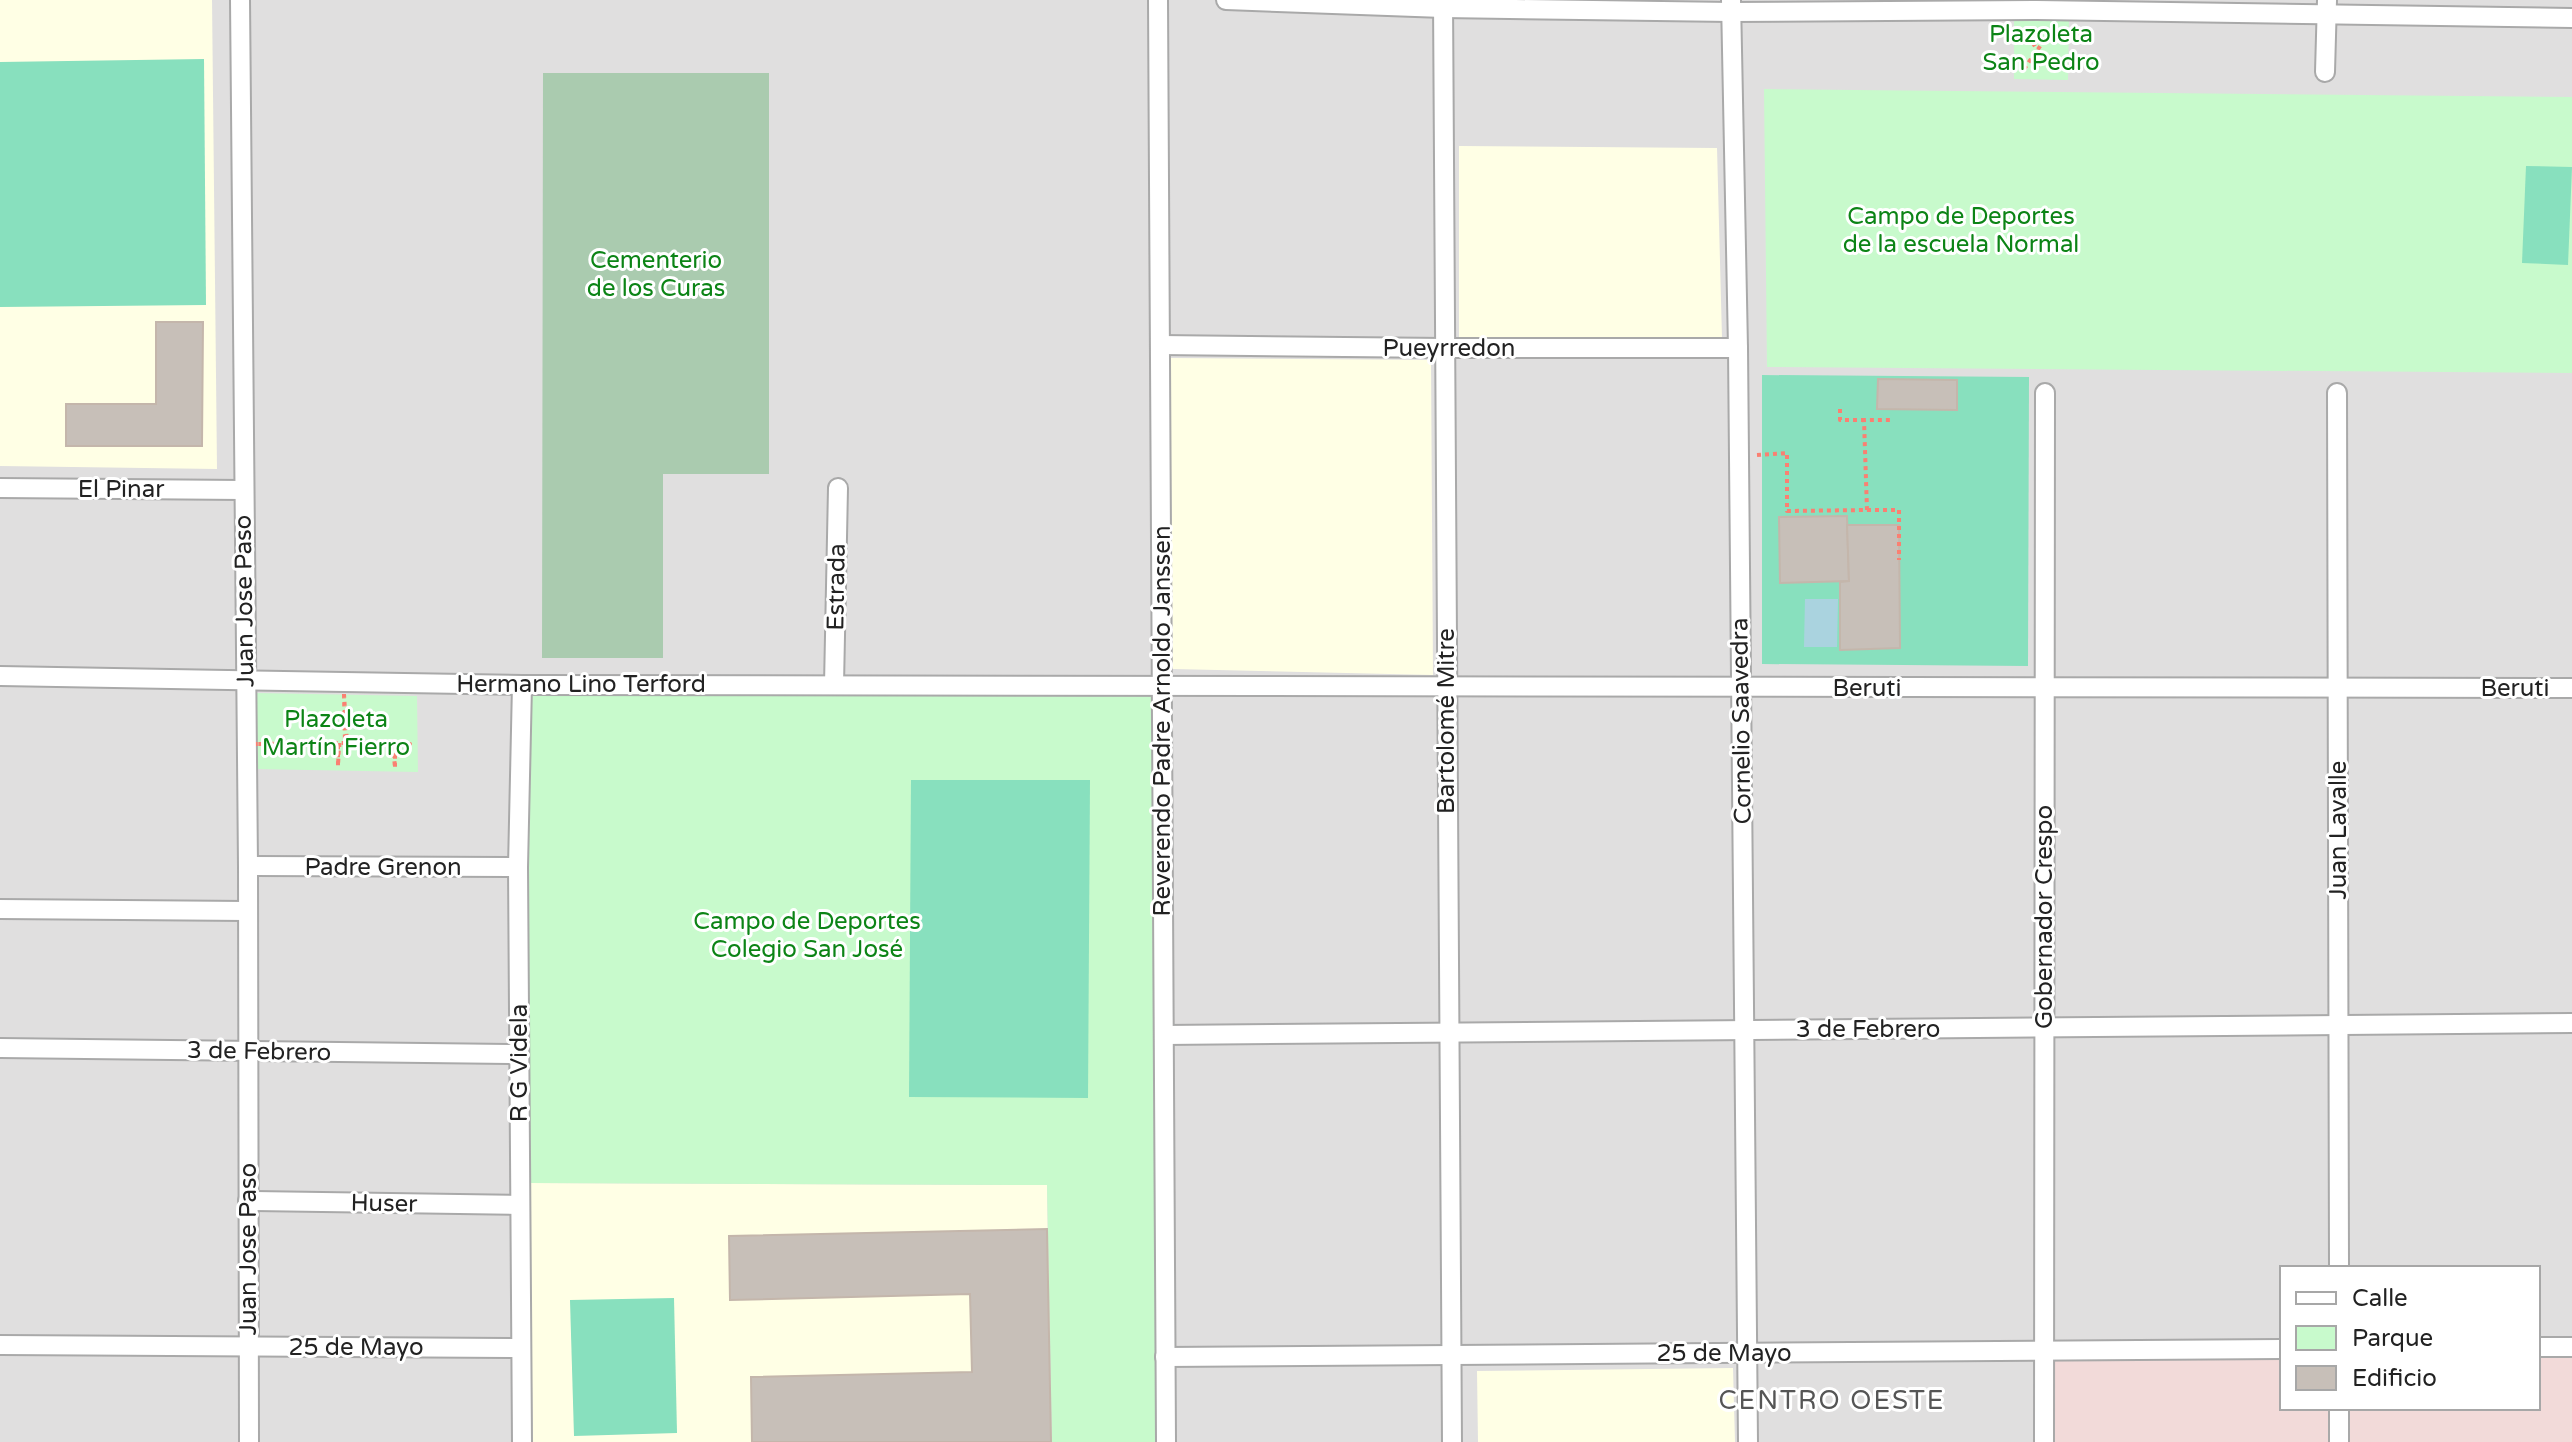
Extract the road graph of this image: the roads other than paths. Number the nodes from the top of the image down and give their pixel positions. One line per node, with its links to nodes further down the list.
1 (240, 0): 17 (street, Juan Jose Paso)
2 (1158, 0): 10 (street, Reverendo Padre Arnoldo Janssen)
3 (1226, 0): 4 (street)
4 (1443, 4): 5 (street); 11 (street, Bartolomé Mitre)
5 (1731, 6): 7 (street); 12 (street, Cornelio Saavedra)
6 (2327, 7): 7 (street); 8 (street); 9 (street)
7 (2040, 12)
8 (2572, 18)
9 (2325, 72)
10 (1160, 345): 11 (street, Pueyrredon); 22 (street, Reverendo Padre Arnoldo Janssen)
11 (1445, 348): 12 (street, Pueyrredon); 23 (street, Bartolomé Mitre)
12 (1738, 348): 24 (street, Cornelio Saavedra)
13 (2045, 393): 25 (street, Gobernador Crespo)
14 (2337, 393): 26 (street, Juan Lavalle)
15 (0, 488): 17 (street, El Pinar)
16 (838, 488): 21 (street, Estrada)
17 (243, 490): 19 (street, Juan Jose Paso)
18 (0, 676): 19 (street, Hermano Lino Terford)
19 (245, 680): 20 (street, Hermano Lino Terford); 28 (street, Juan Jose Paso)
20 (522, 685): 21 (street, Hermano Lino Terford); 29 (street, R G Videla)
21 (834, 685): 22 (street, Hermano Lino Terford)
22 (1162, 686): 23 (street, Beruti); 37 (street, Reverendo Padre Arnoldo Janssen)
23 (1446, 688): 24 (street, Beruti); 36 (street, Bartolomé Mitre)
24 (1741, 688): 25 (street, Beruti); 35 (street, Cornelio Saavedra)
25 (2045, 688): 26 (street, Beruti); 34 (street, Gobernador Crespo)
26 (2337, 688): 27 (street, Beruti); 33 (street, Juan Lavalle)
27 (2572, 688)
28 (248, 866): 29 (street, Padre Grenon); 31 (street, Juan Jose Paso)
29 (518, 867): 40 (street, R G Videla)
30 (0, 909): 31 (street)
31 (246, 911): 39 (street, Juan Jose Paso)
32 (2572, 1023): 33 (street, 3 de Febrero)
33 (2338, 1025): 34 (street, 3 de Febrero); 43 (street, Juan Lavalle)
34 (2044, 1028): 35 (street, 3 de Febrero); 50 (street, Gobernador Crespo)
35 (1744, 1030): 36 (street, 3 de Febrero); 51 (street, Cornelio Saavedra)
36 (1448, 1033): 37 (street, 3 de Febrero); 52 (street, Bartolomé Mitre)
37 (1164, 1035): 53 (street, Reverendo Padre Arnoldo Janssen)
38 (0, 1048): 39 (street, 3 de Febrero)
39 (247, 1051): 40 (street, 3 de Febrero); 41 (street, Juan Jose Paso)
40 (519, 1054): 42 (street, R G Videla)
41 (248, 1201): 42 (street, Huser); 45 (street, Juan Jose Paso)
42 (520, 1205): 48 (street, R G Videla)
43 (2339, 1266)
44 (0, 1345): 45 (street, 25 de Mayo)
45 (249, 1346): 48 (street, 25 de Mayo); 55 (street, Juan Jose Paso)
46 (2540, 1347): 47 (street)
47 (2572, 1347)
48 (520, 1348): 56 (street, R G Videla)
49 (2280, 1349): 50 (street, 25 de Mayo)
50 (2043, 1351): 51 (street, 25 de Mayo); 60 (street, Gobernador Crespo)
51 (1747, 1353): 52 (street, 25 de Mayo); 59 (street, Cornelio Saavedra)
52 (1451, 1355): 53 (street, 25 de Mayo); 58 (street, Bartolomé Mitre)
53 (1165, 1357): 57 (street, Reverendo Padre Arnoldo Janssen)
54 (2339, 1410): 61 (street)
55 (249, 1442)
56 (522, 1442)
57 (1166, 1442)
58 (1452, 1442)
59 (1748, 1442)
60 (2044, 1442)
61 (2339, 1442)

